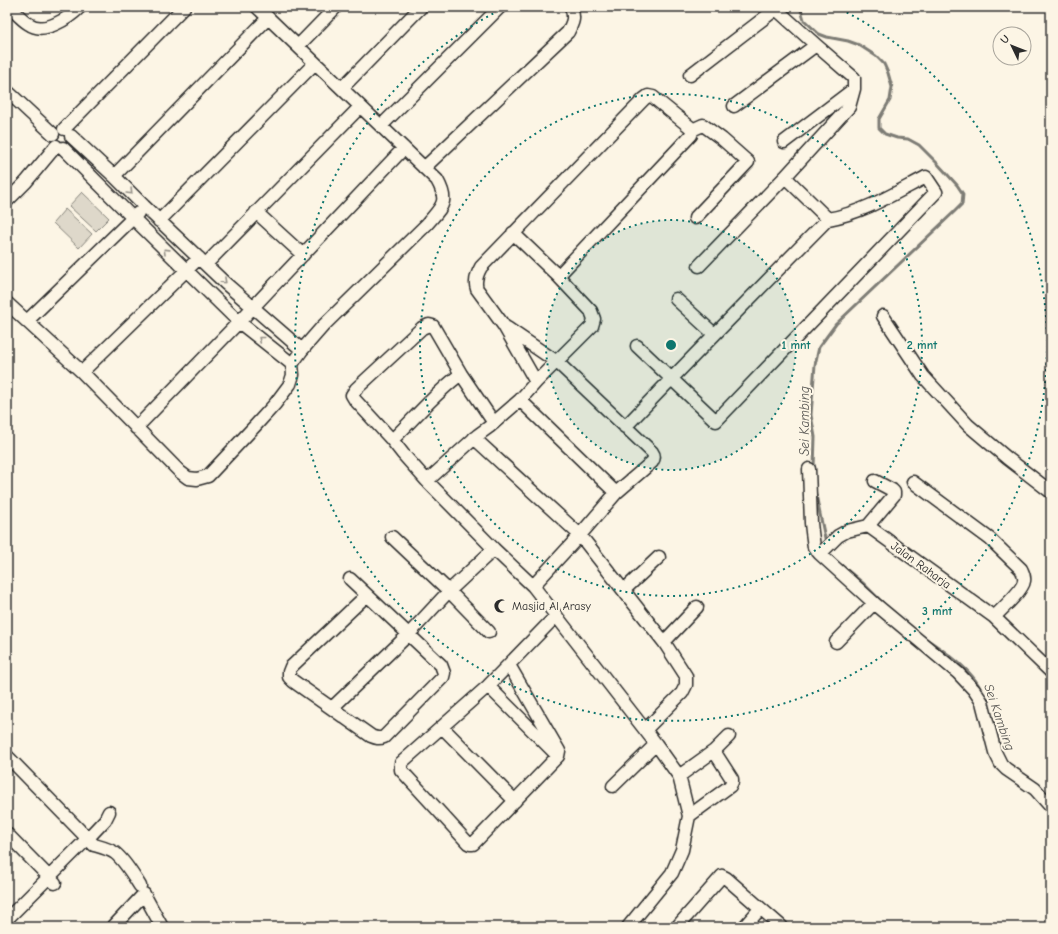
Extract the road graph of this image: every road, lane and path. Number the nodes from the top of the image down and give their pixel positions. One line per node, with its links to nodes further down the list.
1 (10, 7): 2 (street)
2 (80, 7)
3 (184, 7): 21 (street)
4 (257, 7): 9 (street)
5 (336, 7): 11 (street)
6 (421, 7): 14 (street)
7 (500, 7): 19 (street)
8 (571, 7): 25 (street)
9 (268, 18): 11 (street); 26 (street)
10 (816, 45): 13 (street); 15 (street); 17 (street)
11 (298, 46): 12 (street)
12 (315, 63): 14 (street); 34 (street)
13 (690, 75)
14 (342, 88): 18 (street)
15 (854, 89): 22 (street); 27 (street)
16 (7, 92): 21 (street)
17 (734, 106)
18 (360, 107): 19 (street); 30 (street)
19 (381, 126): 24 (street)
20 (692, 130): 32 (street); 35 (street); 40 (street)
21 (63, 133): 23 (street); 23 (street); 26 (street)
22 (784, 142)
23 (60, 147): 28 (street); 31 (street)
24 (404, 148): 25 (street); 36 (street)
25 (424, 168): 50 (street)
26 (114, 176): 29 (street, one-way to 29)
27 (785, 177): 33 (street); 38 (street)
28 (7, 201)
29 (144, 206): 31 (street); 34 (street)
30 (256, 212): 36 (street); 37 (street)
31 (133, 218): 39 (street, one-way to 31); 45 (street)
32 (695, 218)
33 (828, 219): 48 (street); 55 (street)
34 (159, 221): 37 (street)
35 (513, 233): 40 (street); 47 (street)
36 (303, 255): 43 (street)
37 (202, 261): 39 (street); 43 (street, one-way to 43)
38 (699, 266)
39 (186, 271): 46 (street); 53 (street)
40 (558, 276): 51 (street)
41 (676, 299): 48 (street)
42 (7, 303): 45 (street)
43 (253, 307): 46 (street); 50 (street)
44 (883, 316): 67 (street)
45 (27, 321): 53 (street)
46 (240, 322): 52 (street, one-way to 46); 60 (street)
47 (504, 326): 51 (street); 56 (street)
48 (714, 334): 55 (street)
49 (637, 346): 55 (street)
50 (302, 350): 52 (street)
51 (557, 362): 56 (street); 59 (street)
52 (292, 364): 60 (street)
53 (82, 372): 60 (street)
54 (461, 374): 58 (street); 62 (street); 62 (street)
55 (671, 379): 59 (street)
56 (536, 382): 57 (street)
57 (520, 400): 58 (street); 68 (street)
58 (494, 423): 61 (street)
59 (625, 426): 68 (street)
60 (136, 428)
61 (474, 438): 64 (street); 70 (street)
62 (392, 440): 64 (street)
63 (809, 469): 73 (street)
64 (427, 481): 72 (street)
65 (875, 481): 69 (street)
66 (913, 482): 83 (street)
67 (1051, 492)
68 (616, 493): 70 (street)
69 (868, 526): 73 (street); 83 (street, Jalan Raharja)
70 (580, 535): 76 (street); 77 (street)
71 (392, 537): 78 (street)
72 (494, 549): 76 (street); 78 (street)
73 (821, 552): 80 (street)
74 (659, 557): 77 (street)
75 (350, 579): 79 (street)
76 (533, 586): 82 (street)
77 (624, 590): 86 (street)
78 (449, 591): 84 (street); 85 (street)
79 (368, 594): 85 (street); 91 (street)
80 (874, 602): 87 (street); 102 (street)
81 (697, 607): 86 (street)
82 (556, 616): 88 (street); 93 (street)
83 (994, 617): 89 (street, Jalan Raharja)
84 (489, 632)
85 (409, 634): 91 (street); 91 (street)
86 (664, 642): 93 (street)
87 (836, 642)
88 (509, 665): 90 (street); 98 (street)
89 (1051, 672)
90 (488, 686): 92 (street); 98 (street)
91 (332, 708)
92 (442, 727): 101 (street); 101 (street)
93 (645, 730): 95 (street)
94 (729, 736): 96 (street)
95 (656, 744): 99 (street); 100 (street)
96 (714, 751): 99 (street); 104 (street)
97 (7, 756): 106 (street)
98 (558, 756): 101 (street)
99 (678, 776): 104 (street)
100 (613, 786)
101 (515, 801)
102 (1051, 807)
103 (110, 812): 106 (street)
104 (689, 816): 114 (street)
105 (7, 834): 107 (street)
106 (91, 842): 107 (street); 108 (street)
107 (52, 880): 110 (street); 111 (street)
108 (140, 886)
109 (760, 909): 115 (street); 116 (street); 117 (street)
110 (7, 919)
111 (8, 927)
112 (113, 927): 113 (street)
113 (162, 927)
114 (628, 927)
115 (677, 927)
116 (744, 927)
117 (782, 927)

